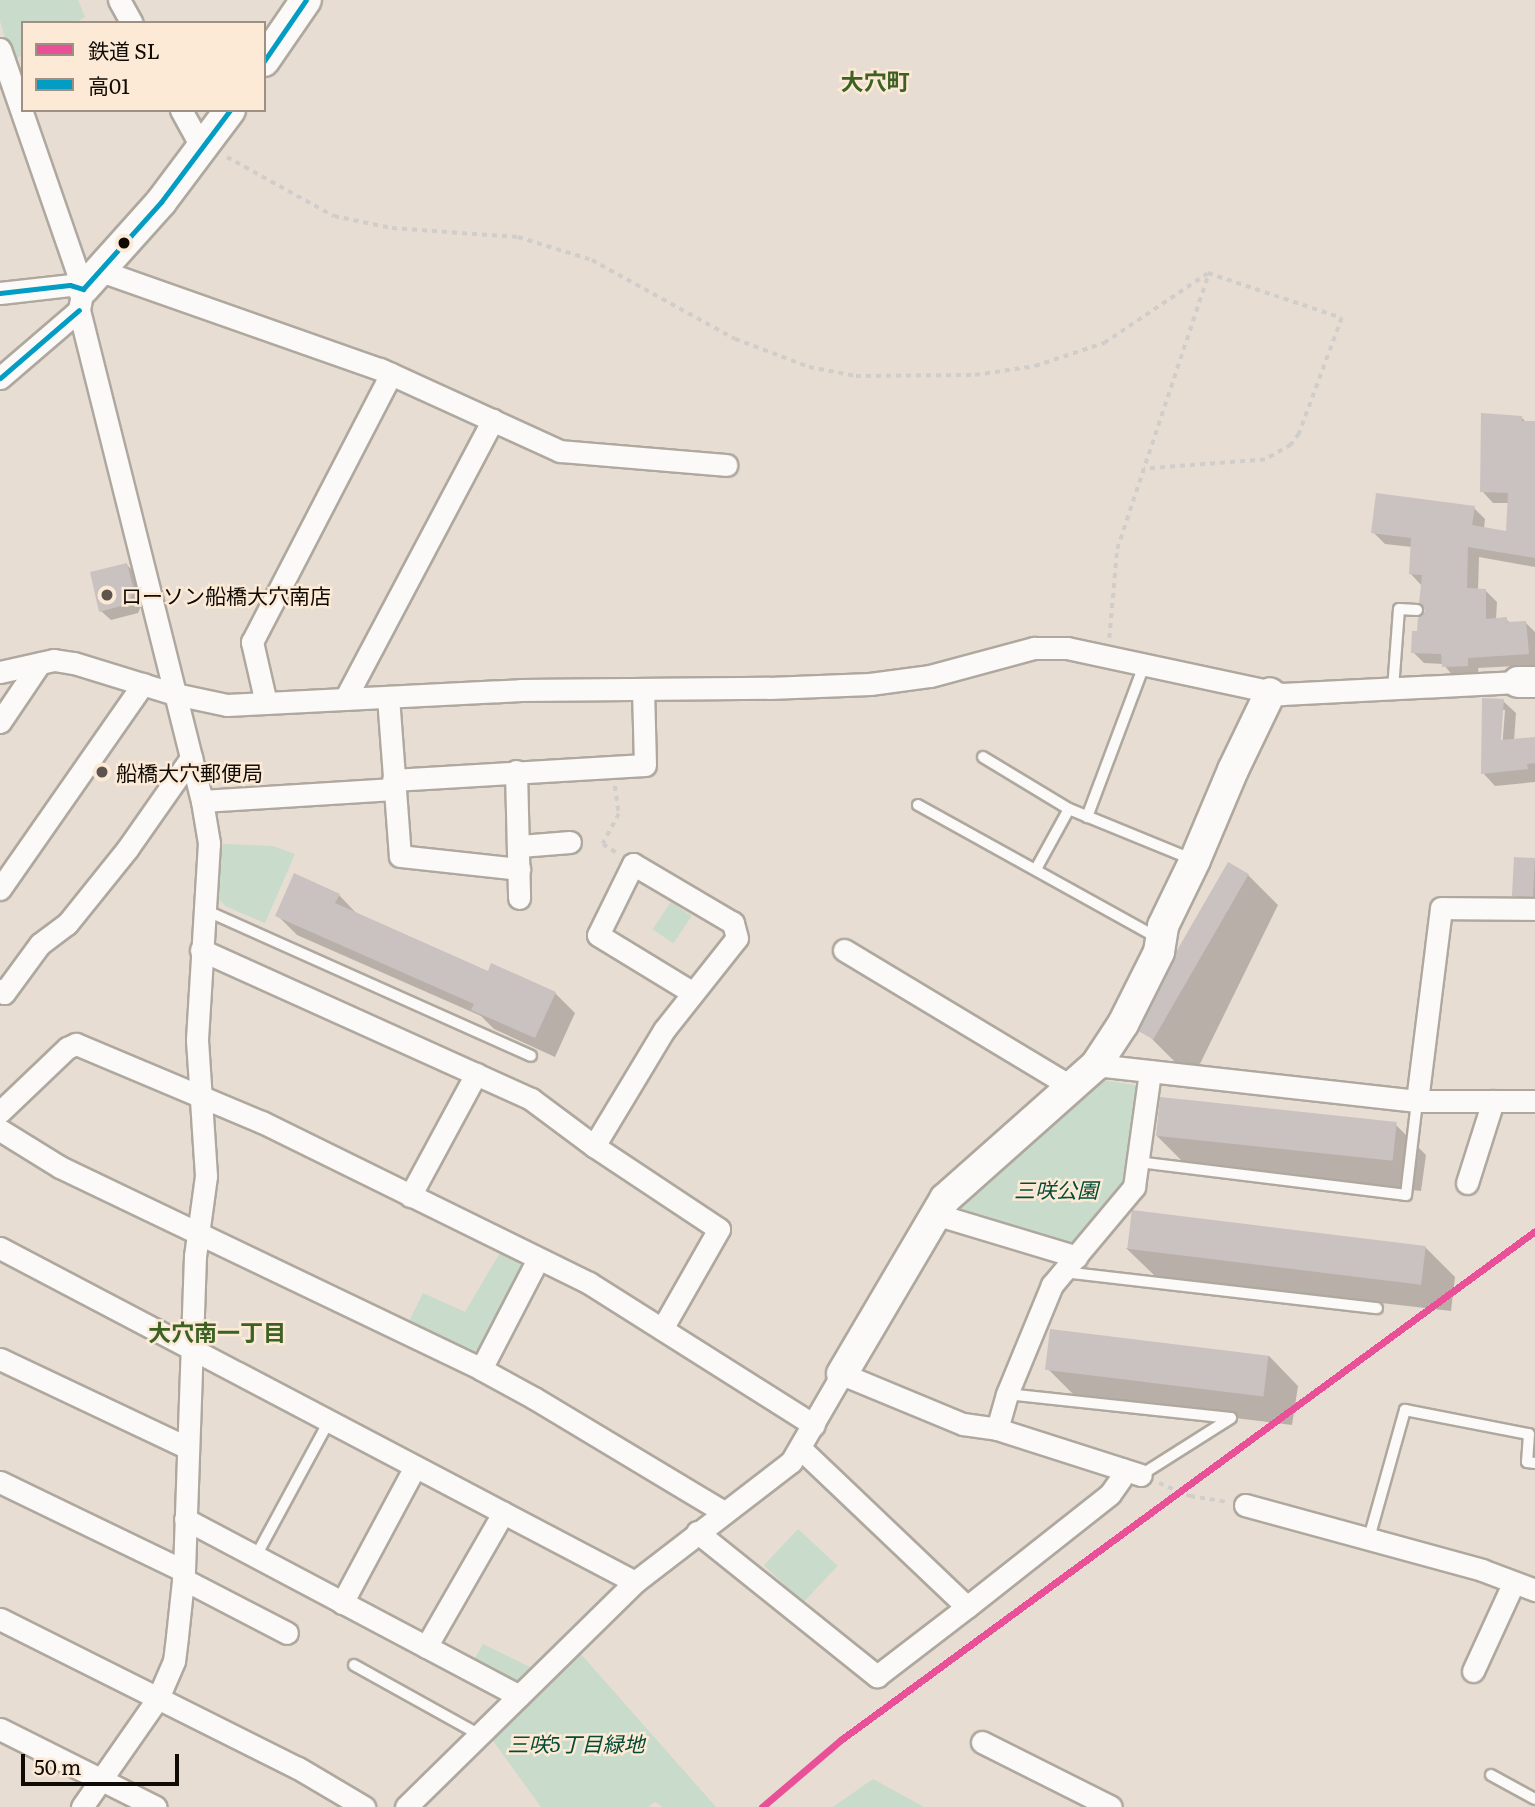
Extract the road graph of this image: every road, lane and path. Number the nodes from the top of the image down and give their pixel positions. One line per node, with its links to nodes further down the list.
1 (119, 0): 3 (street)
2 (306, 0): 5 (street)
3 (131, 21)
4 (0, 48): 6 (street)
5 (266, 58)
6 (21, 106)
7 (23, 112): 12 (street)
8 (182, 112): 10 (street)
9 (229, 112): 10 (street)
10 (206, 146): 11 (path); 12 (street)
11 (1208, 274): 18 (path); 18 (path)
12 (88, 290): 13 (street); 14 (street); 15 (street); 29 (street)
13 (0, 293)
14 (391, 374): 16 (street); 32 (street)
15 (0, 378)
16 (493, 420): 17 (street); 31 (street)
17 (726, 465)
18 (1144, 468): 20 (path)
19 (1417, 610): 26 (lane)
20 (1108, 654): 22 (street); 27 (street)
21 (40, 663): 23 (street); 25 (street); 33 (street)
22 (1144, 665): 28 (street); 42 (lane)
23 (0, 672)
24 (1527, 682): 26 (street)
25 (143, 684): 29 (street); 49 (street)
26 (1392, 689): 28 (street)
27 (643, 690): 30 (street); 36 (street)
28 (1270, 693): 45 (street)
29 (175, 694): 32 (street); 35 (street)
30 (388, 697): 31 (street); 38 (street)
31 (345, 699): 32 (street)
32 (266, 703)
33 (0, 722)
34 (983, 757): 41 (lane)
35 (191, 758): 39 (street); 56 (street)
36 (613, 767): 37 (street); 46 (path)
37 (516, 771): 38 (street); 44 (street)
38 (394, 784): 39 (street); 47 (street)
39 (202, 801): 51 (street)
40 (918, 805): 48 (lane)
41 (1069, 808): 42 (lane); 48 (lane)
42 (1087, 817): 45 (lane)
43 (570, 842): 44 (street)
44 (520, 846): 47 (street)
45 (1195, 860): 53 (street)
46 (633, 864): 57 (street); 57 (street)
47 (519, 869): 50 (street)
48 (1036, 869): 53 (lane)
49 (0, 889)
50 (519, 898)
51 (203, 909): 54 (street); 58 (lane)
52 (1535, 909): 64 (street)
53 (1161, 940): 59 (street)
54 (201, 950): 61 (street); 63 (street)
55 (844, 950): 62 (street)
56 (0, 990)
57 (693, 993): 69 (street)
58 (531, 1056)
59 (1096, 1065): 60 (street); 62 (street)
60 (1150, 1071): 64 (street); 70 (street)
61 (475, 1074): 69 (street); 72 (street)
62 (1072, 1087): 73 (street)
63 (201, 1095): 67 (street); 72 (street); 74 (street)
64 (1418, 1101): 65 (street); 70 (lane)
65 (1493, 1101): 66 (street); 71 (street)
66 (1535, 1101)
67 (0, 1112)
68 (0, 1130): 74 (street)
69 (594, 1146): 79 (street)
70 (1138, 1162): 77 (street)
71 (1467, 1183)
72 (410, 1196): 76 (street)
73 (935, 1214): 77 (street); 83 (street)
74 (199, 1234): 80 (street); 82 (street)
75 (0, 1248): 80 (street)
76 (538, 1259): 79 (street); 82 (street)
77 (1071, 1264): 78 (lane); 84 (street)
78 (1377, 1308)
79 (662, 1329): 86 (street)
80 (189, 1348): 85 (street); 88 (street)
81 (0, 1359): 88 (street)
82 (481, 1369): 95 (street)
83 (842, 1374): 86 (street); 87 (street)
84 (1007, 1394): 87 (street); 92 (lane)
85 (329, 1421): 91 (street); 100 (lane)
86 (814, 1425): 89 (street)
87 (997, 1429): 92 (street)
88 (188, 1448): 97 (street)
89 (802, 1449): 95 (street); 106 (street)
90 (1535, 1463): 99 (lane)
91 (415, 1467): 96 (street); 105 (street)
92 (1131, 1471): 94 (path); 106 (street)
93 (0, 1482): 101 (street)
94 (1245, 1505): 99 (street)
95 (724, 1512): 98 (street)
96 (503, 1513): 102 (street); 109 (street)
97 (185, 1519): 100 (street); 101 (street)
98 (697, 1532): 102 (street); 106 (street)
99 (1369, 1538): 103 (street)
100 (256, 1556): 105 (street)
101 (183, 1575): 108 (street); 113 (street)
102 (635, 1582): 112 (street)
103 (1513, 1584): 104 (street); 111 (street)
104 (1535, 1591)
105 (342, 1603): 109 (street)
106 (967, 1607)
107 (0, 1619): 113 (street)
108 (287, 1633)
109 (426, 1647): 112 (street)
110 (354, 1665): 115 (lane)
111 (1473, 1671)
112 (519, 1696): 115 (street)
113 (158, 1698): 118 (street); 122 (street)
114 (0, 1729): 118 (street)
115 (478, 1734): 123 (street)
116 (982, 1742): 124 (street)
117 (1490, 1776): 119 (lane)
118 (102, 1780): 120 (street); 121 (street)
119 (1535, 1799)
120 (82, 1807)
121 (156, 1807)
122 (364, 1807)
123 (406, 1807)
124 (1111, 1807)

